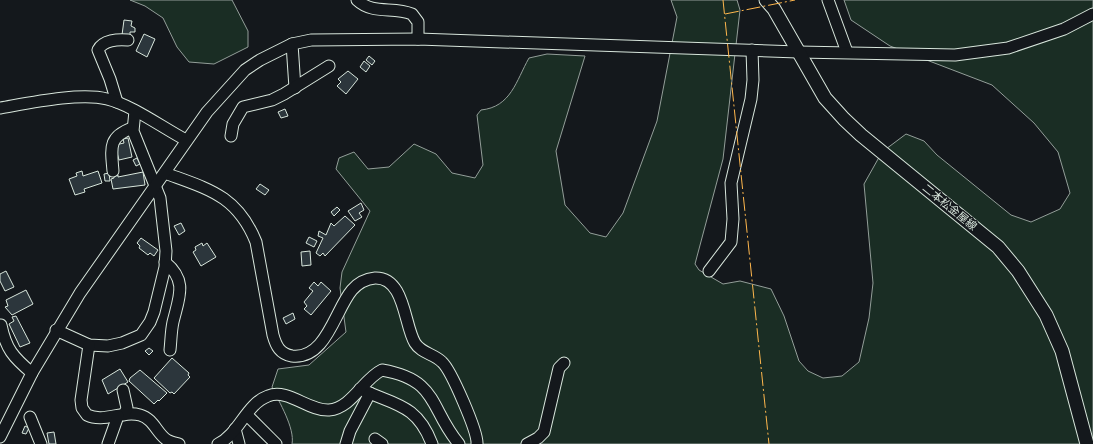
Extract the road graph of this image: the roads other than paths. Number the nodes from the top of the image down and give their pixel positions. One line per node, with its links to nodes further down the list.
1 (356, 0): 5 (street)
2 (766, 0): 9 (main road, 二本松金屋線)
3 (828, 0): 10 (street)
4 (1093, 14): 10 (street)
5 (418, 39): 7 (street); 8 (street)
6 (128, 40): 13 (street)
7 (292, 44): 12 (street); 18 (street)
8 (752, 50): 9 (street); 23 (street)
9 (798, 52): 10 (street); 48 (main road, 二本松金屋線)
10 (847, 52)
11 (329, 66): 12 (street)
12 (295, 88): 17 (street)
13 (117, 102): 14 (street); 15 (street)
14 (0, 108)
15 (136, 112): 16 (street); 18 (street)
16 (132, 128): 19 (street); 21 (street)
17 (231, 136)
18 (186, 140): 20 (street)
19 (113, 170)
20 (165, 172): 21 (street); 46 (street)
21 (156, 186): 22 (street); 25 (street)
22 (165, 262): 26 (street); 27 (street)
23 (709, 271)
24 (1, 324): 29 (street)
25 (56, 330): 26 (street); 29 (street)
26 (89, 344): 32 (street)
27 (170, 350)
28 (564, 363): 47 (street)
29 (32, 373): 36 (street)
30 (123, 390): 32 (street)
31 (365, 391): 33 (street); 43 (street); 44 (street); 45 (street)
32 (121, 415): 38 (street); 39 (street)
33 (247, 415): 35 (street); 42 (street)
34 (30, 417): 37 (street)
35 (235, 429): 40 (street); 41 (street)
36 (0, 437)
37 (41, 444)
38 (108, 444)
39 (179, 444)
40 (218, 444)
41 (239, 444)
42 (276, 444)
43 (346, 444)
44 (432, 444)
45 (459, 444)
46 (477, 444)
47 (527, 444)
48 (1087, 444)

